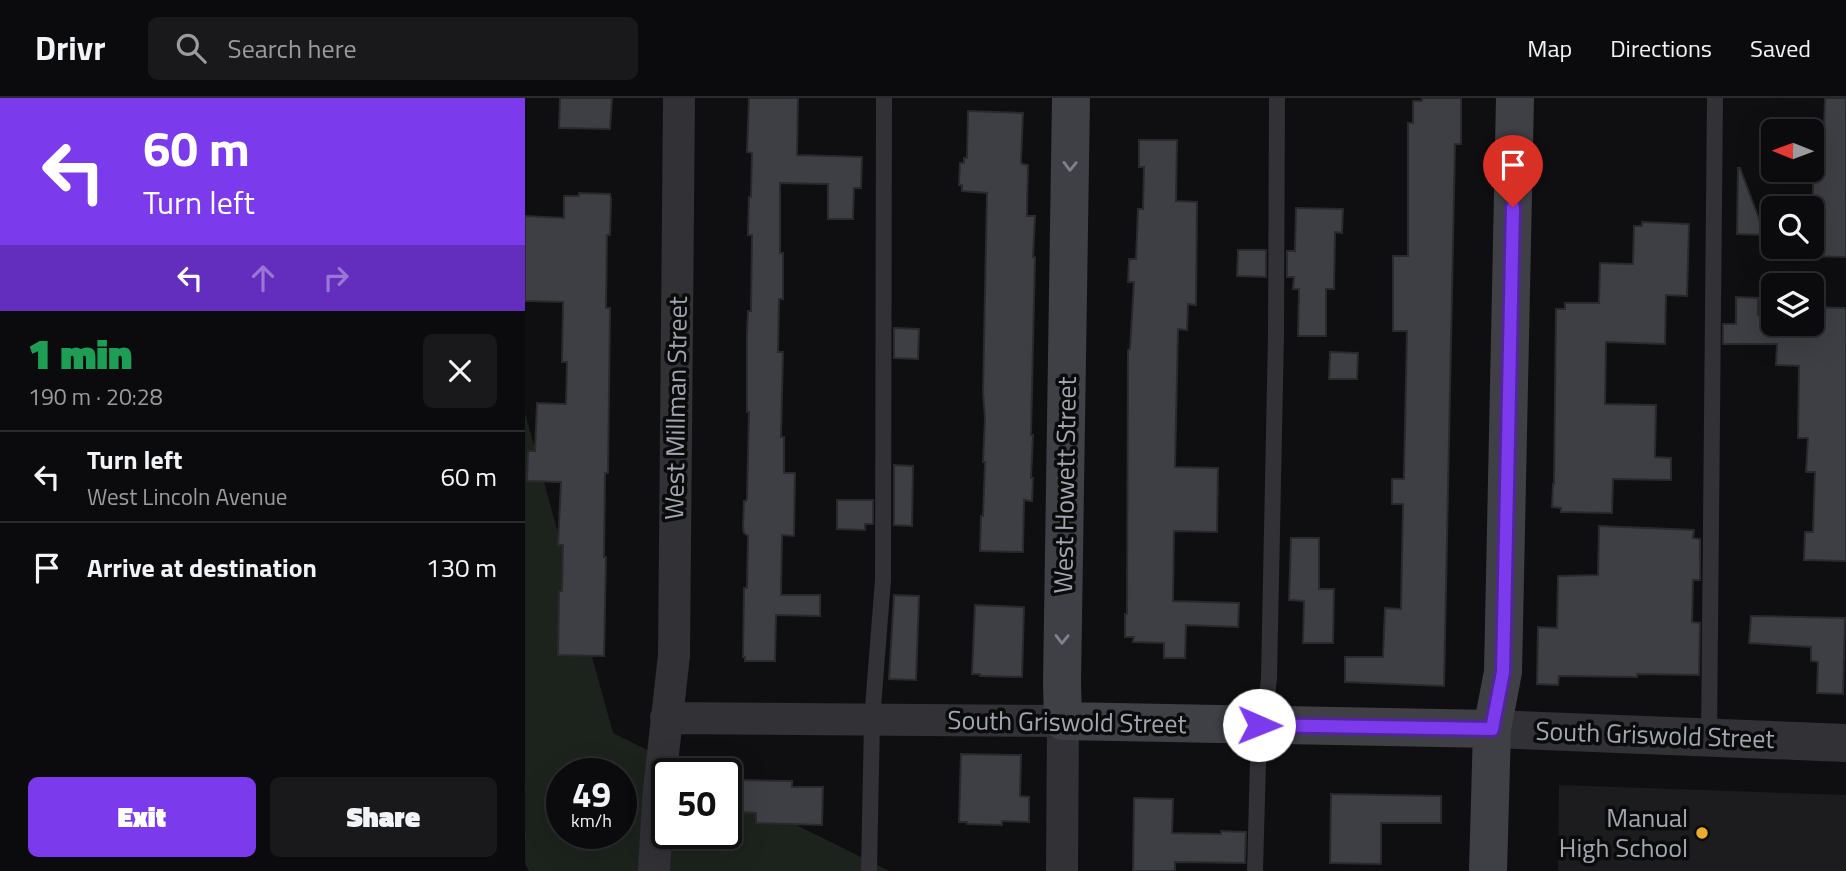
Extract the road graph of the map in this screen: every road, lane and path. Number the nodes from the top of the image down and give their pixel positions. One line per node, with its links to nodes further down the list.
1 (679, 98): 7 (street, West Millman Street)
2 (884, 98): 8 (lane)
3 (1071, 98): 9 (main road, West Howett Street, one-way to 9)
4 (1277, 98): 10 (lane)
5 (1515, 98): 11 (main road)
6 (1715, 98): 12 (lane)
7 (666, 718): 8 (street, South Griswold Street); 14 (street, West Millman Street)
8 (873, 720): 9 (street, South Griswold Street); 15 (lane)
9 (1063, 721): 10 (main road, South Griswold Street); 16 (street, West Howett Street)
10 (1259, 725): 11 (main road, South Griswold Street); 17 (lane)
11 (1492, 729): 12 (street, South Griswold Street); 18 (main road)
12 (1709, 737): 13 (street, South Griswold Street)
13 (1846, 743)
14 (654, 871)
15 (869, 871)
16 (1062, 871)
17 (1255, 871)
18 (1488, 871)

